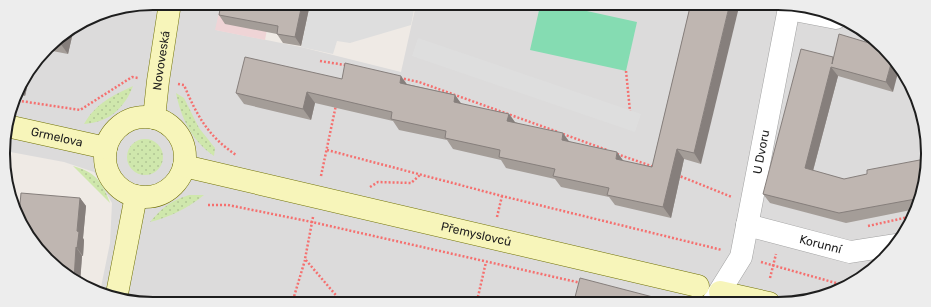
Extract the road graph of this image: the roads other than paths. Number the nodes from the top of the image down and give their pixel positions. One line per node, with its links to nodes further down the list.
1 (170, 10): 3 (street, Novoveská)
2 (789, 10): 8 (street, U Dvoru)
3 (154, 118): 5 (street); 6 (street)
4 (13, 127): 5 (street, Grmelova)
5 (106, 148): 7 (street)
6 (184, 166): 7 (street); 11 (street, Přemyslovců)
7 (136, 196): 10 (street)
8 (747, 225): 9 (street, Korunní); 11 (street, U Dvoru)
9 (887, 246)
10 (117, 292)
11 (716, 297)

